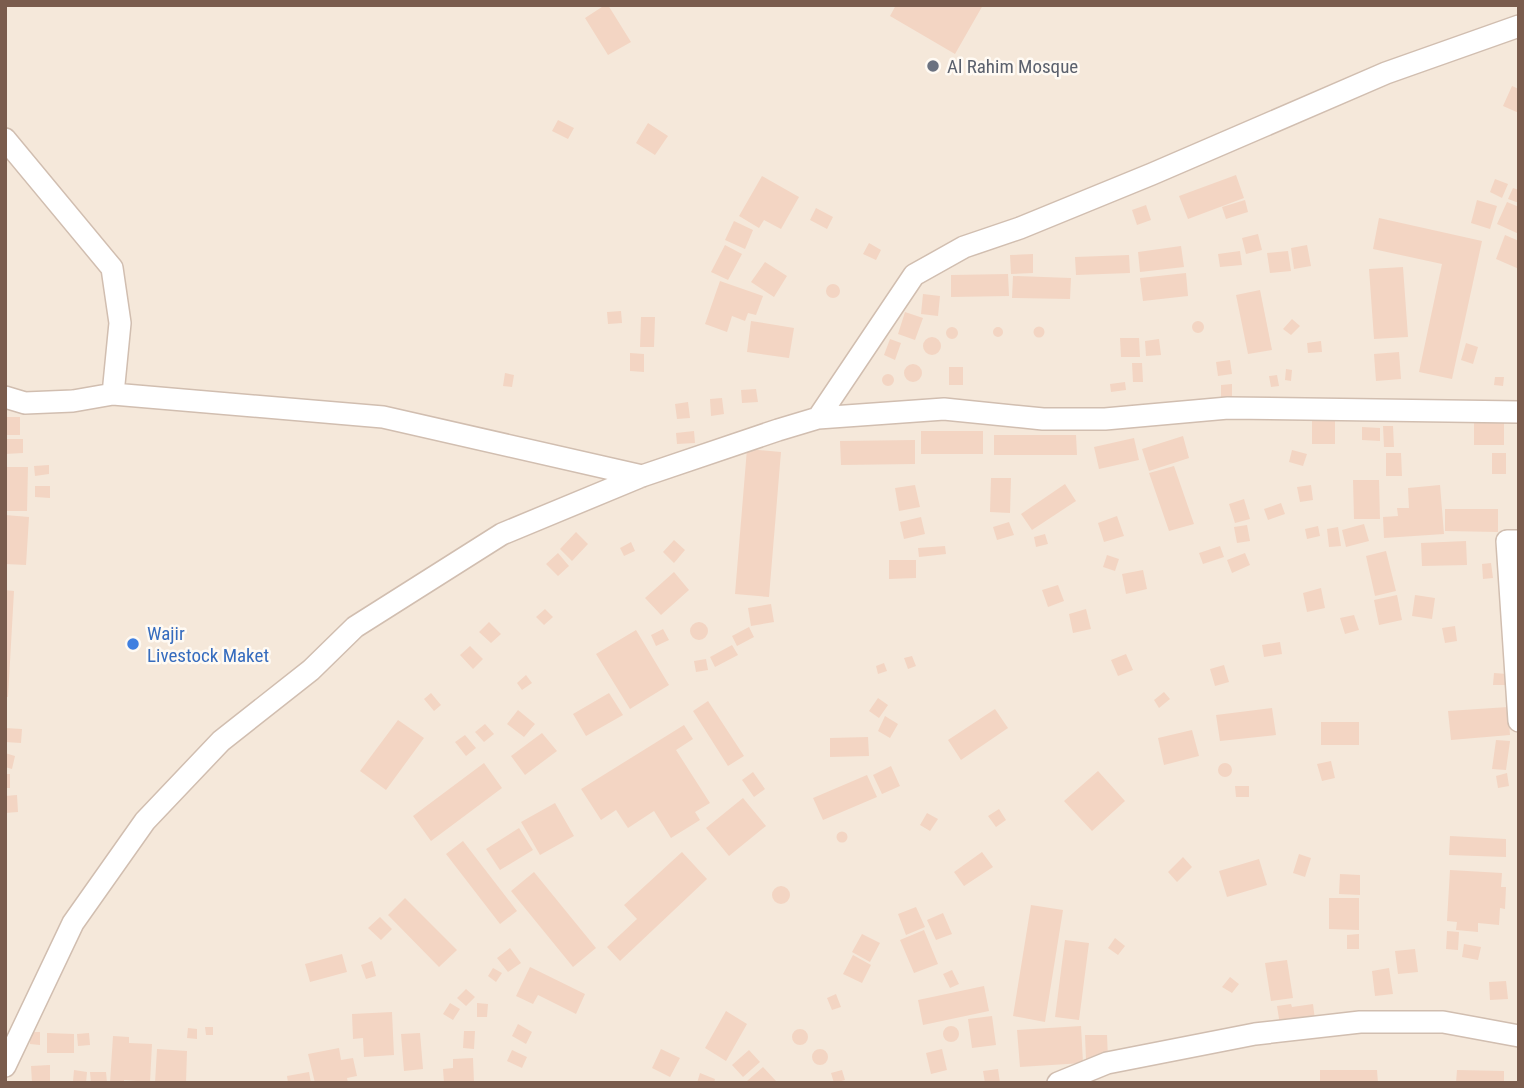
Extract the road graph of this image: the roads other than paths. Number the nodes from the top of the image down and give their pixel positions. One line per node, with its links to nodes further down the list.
1 (1519, 26): 6 (street)
2 (5, 139): 3 (street)
3 (113, 394): 4 (street); 7 (street)
4 (5, 397)
5 (1519, 412): 6 (street)
6 (818, 418): 7 (street)
7 (642, 476): 11 (street)
8 (1519, 541): 9 (street)
9 (1519, 721)
10 (1519, 1036): 12 (street)
11 (5, 1066)
12 (1058, 1083)

